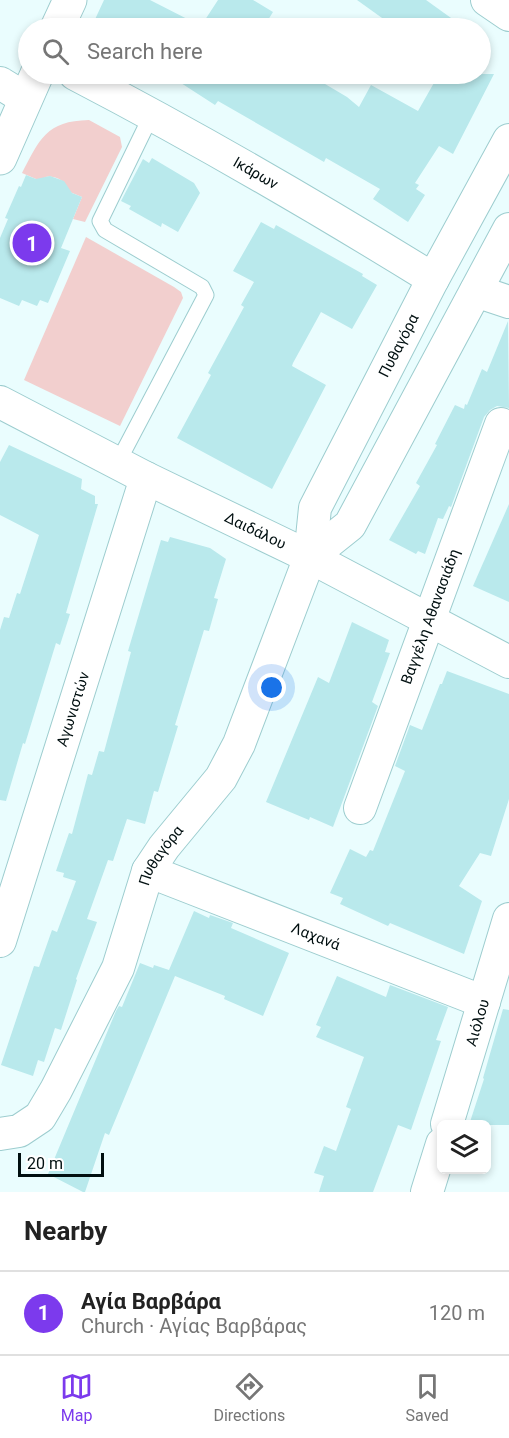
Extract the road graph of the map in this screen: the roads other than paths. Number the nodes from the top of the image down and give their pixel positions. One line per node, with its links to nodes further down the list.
1 (70, 0): 4 (street)
2 (487, 0): 3 (street)
3 (509, 15)
4 (62, 18)
5 (94, 84): 7 (street, Ικάρων)
6 (21, 85): 9 (street)
7 (152, 114): 11 (street, Ικάρων); 16 (lane)
8 (509, 140): 11 (street, Πυθαγόρα)
9 (0, 158)
10 (509, 228): 12 (street)
11 (433, 279): 18 (street, Πυθαγόρα)
12 (476, 291): 13 (street); 18 (street)
13 (509, 302)
14 (0, 402): 16 (street, Δαιδάλου)
15 (501, 424): 19 (street, Βαγγέλη Αθανασιάδη)
16 (117, 464): 17 (street, Δαιδάλου)
17 (146, 478): 18 (street, Δαιδάλου); 24 (street, Αγωνιστών)
18 (310, 557): 19 (street, Δαιδάλου); 22 (street, Πυθαγόρα)
19 (428, 621): 20 (street, Δαιδάλου); 21 (street, Βαγγέλη Αθανασιάδη)
20 (509, 662)
21 (360, 808)
22 (148, 871): 25 (street, Λαχανά); 27 (street, Πυθαγόρα)
23 (509, 919): 25 (street, Αιόλου)
24 (0, 941)
25 (484, 1002): 26 (street, Αιόλου)
26 (449, 1120)
27 (0, 1134)
28 (437, 1158): 29 (street)
29 (427, 1192)

